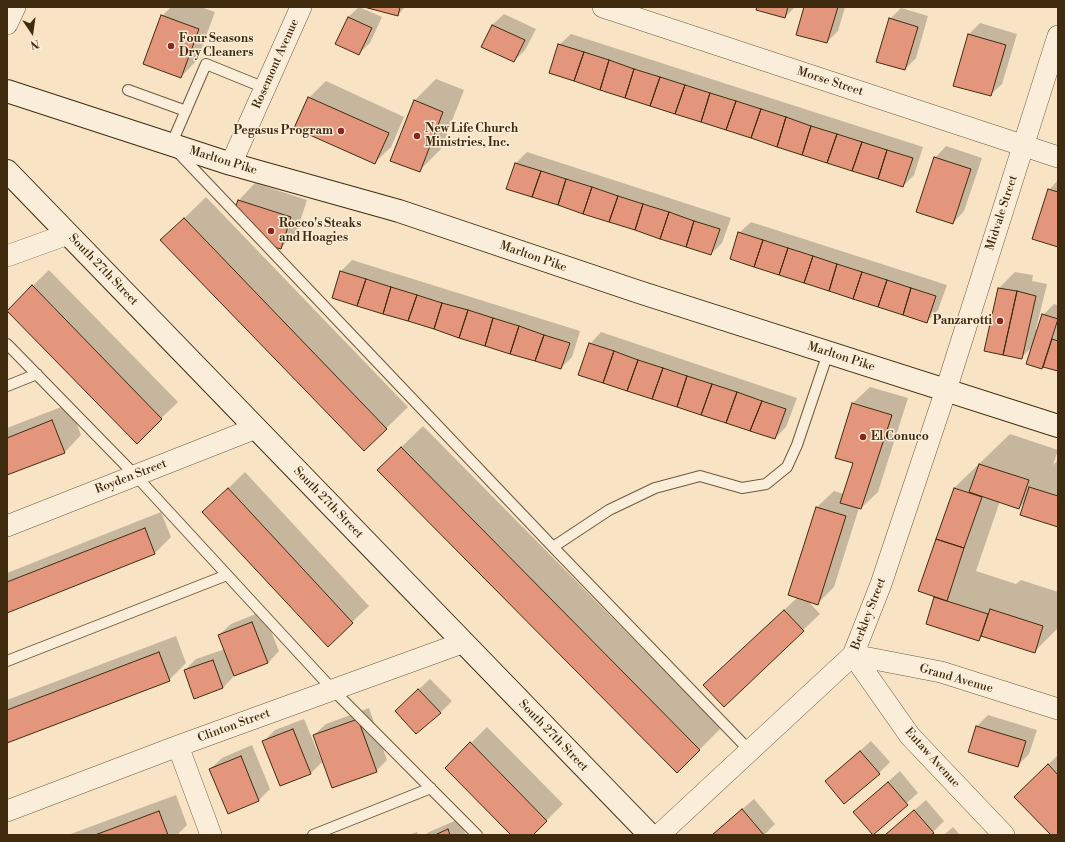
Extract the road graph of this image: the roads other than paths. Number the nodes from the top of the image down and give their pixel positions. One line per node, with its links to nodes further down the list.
1 (15, 7): 4 (street)
2 (301, 7): 6 (street, Rosemont Avenue)
3 (603, 7): 11 (street, Morse Street)
4 (7, 24)
5 (1058, 36): 11 (street, Midvale Street)
6 (265, 88): 9 (lane); 13 (street, Rosemont Avenue)
7 (128, 90): 9 (lane)
8 (7, 91): 10 (main road, Marlton Pike)
9 (186, 112): 10 (lane)
10 (171, 145): 13 (main road, Marlton Pike); 26 (lane)
11 (1023, 146): 12 (street, Morse Street); 21 (street, Midvale Street)
12 (1058, 157)
13 (231, 164): 18 (main road, Marlton Pike)
14 (7, 171): 15 (main road, South 27th Street)
15 (68, 234): 16 (street); 23 (main road, South 27th Street)
16 (7, 256)
17 (7, 344): 19 (lane)
18 (828, 353): 21 (main road, Marlton Pike); 26 (lane)
19 (37, 374): 20 (lane); 24 (lane)
20 (7, 386)
21 (946, 390): 22 (main road, Marlton Pike); 29 (street, Berkley Street)
22 (1058, 426)
23 (256, 428): 24 (street, Royden Street); 28 (main road, South 27th Street)
24 (135, 475): 25 (street, Royden Street); 27 (lane)
25 (7, 526)
26 (553, 547): 34 (lane)
27 (227, 575): 30 (lane); 31 (lane)
28 (462, 642): 31 (street, Clinton Street); 40 (main road, South 27th Street)
29 (853, 656): 32 (street, Grand Avenue); 34 (street, Berkley Street); 42 (street, Eutaw Avenue)
30 (7, 662)
31 (332, 690): 33 (street, Clinton Street); 35 (lane)
32 (1056, 711)
33 (178, 746): 36 (street, Clinton Street); 37 (street)
34 (750, 751): 41 (street, Berkley Street)
35 (431, 788): 38 (lane); 39 (lane)
36 (7, 811)
37 (211, 835)
38 (313, 835)
39 (477, 835)
40 (650, 835)
41 (659, 835)
42 (1004, 835)

